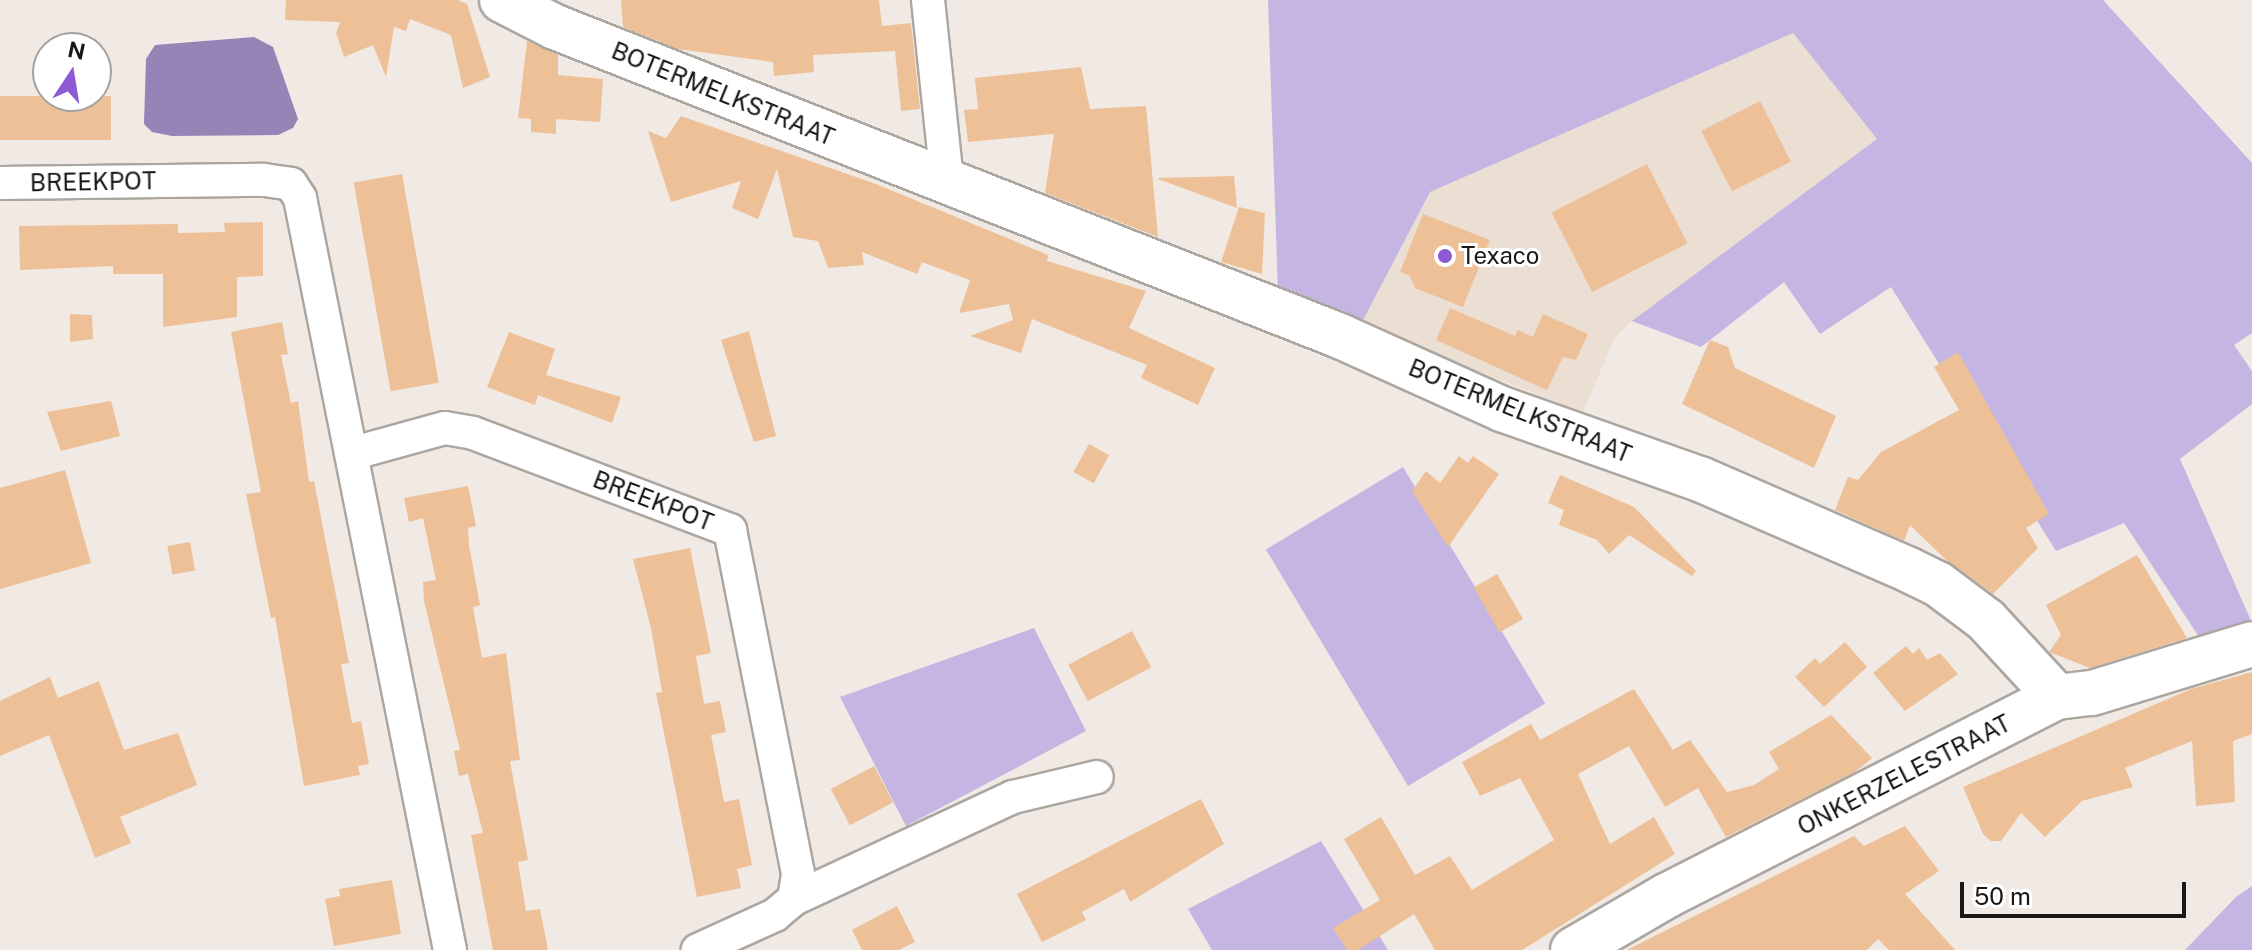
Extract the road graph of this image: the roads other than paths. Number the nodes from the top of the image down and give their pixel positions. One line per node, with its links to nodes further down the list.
1 (502, 0): 3 (street, BOTERMELKSTRAAT)
2 (928, 0): 3 (street)
3 (947, 182): 7 (street, BOTERMELKSTRAAT)
4 (0, 183): 5 (street, BREEKPOT)
5 (354, 453): 9 (street, BREEKPOT); 10 (street, BREEKPOT)
6 (2252, 644): 7 (street, ONKERZELESTRAAT)
7 (2057, 697): 12 (street, ONKERZELESTRAAT)
8 (1097, 777): 9 (street)
9 (794, 899): 11 (street)
10 (450, 950)
11 (698, 950)
12 (1573, 950)

